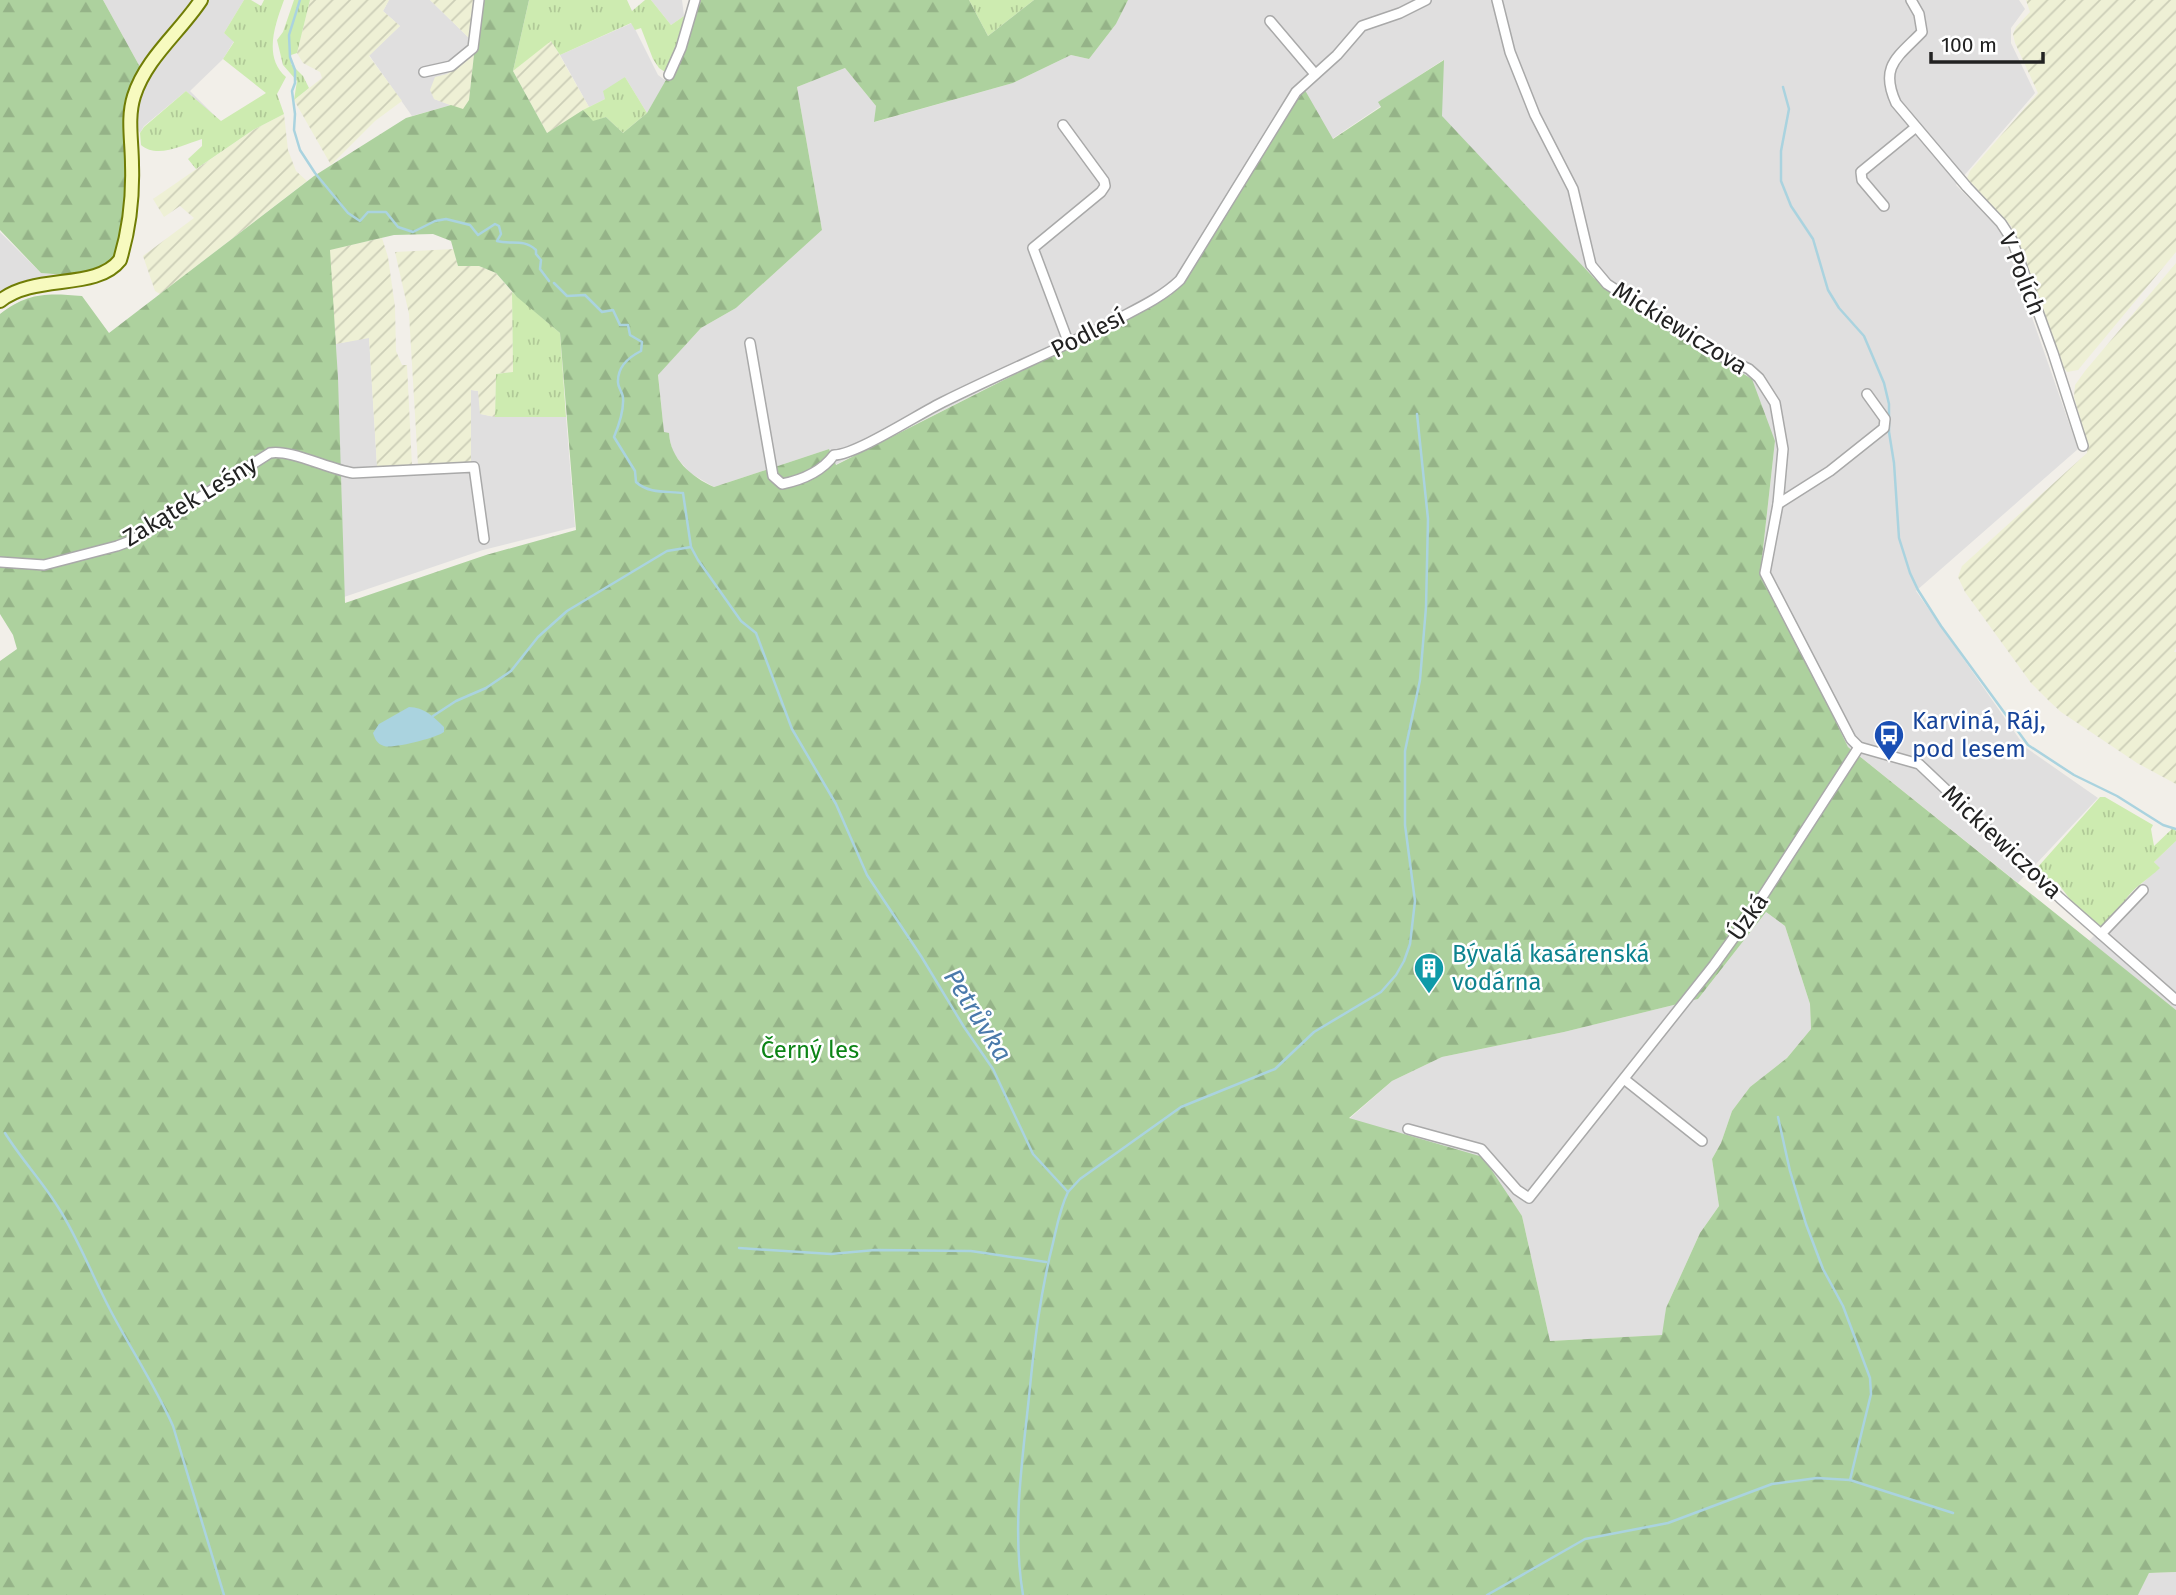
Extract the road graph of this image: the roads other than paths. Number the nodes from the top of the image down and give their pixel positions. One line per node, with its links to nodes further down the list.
1 (201, 0): 14 (street)
2 (479, 0): 8 (street)
3 (695, 0): 10 (street)
4 (1426, 0): 9 (street, Podlesí)
5 (1497, 0): 19 (street, Mickiewiczova)
6 (1911, 0): 12 (street, V Polích)
7 (1270, 21): 9 (street)
8 (424, 72)
9 (1315, 74): 16 (street, Podlesí)
10 (669, 75)
11 (1063, 125): 16 (street)
12 (1916, 127): 13 (street); 18 (street, V Polích)
13 (1884, 205)
14 (0, 301)
15 (750, 343): 16 (street, Podlesí)
16 (1069, 344)
17 (1867, 394): 19 (street)
18 (2083, 446)
19 (1778, 504): 22 (street, Mickiewiczova)
20 (484, 539): 21 (street, Zakątek Leśny)
21 (0, 562)
22 (1859, 747): 24 (street, Mickiewiczova); 26 (street, Úzká)
23 (2143, 890): 24 (street)
24 (2101, 934): 25 (street, Mickiewiczova)
25 (2176, 1000)
26 (1624, 1079): 27 (street, Úzká); 28 (street)
27 (1408, 1129)
28 (1702, 1141)

